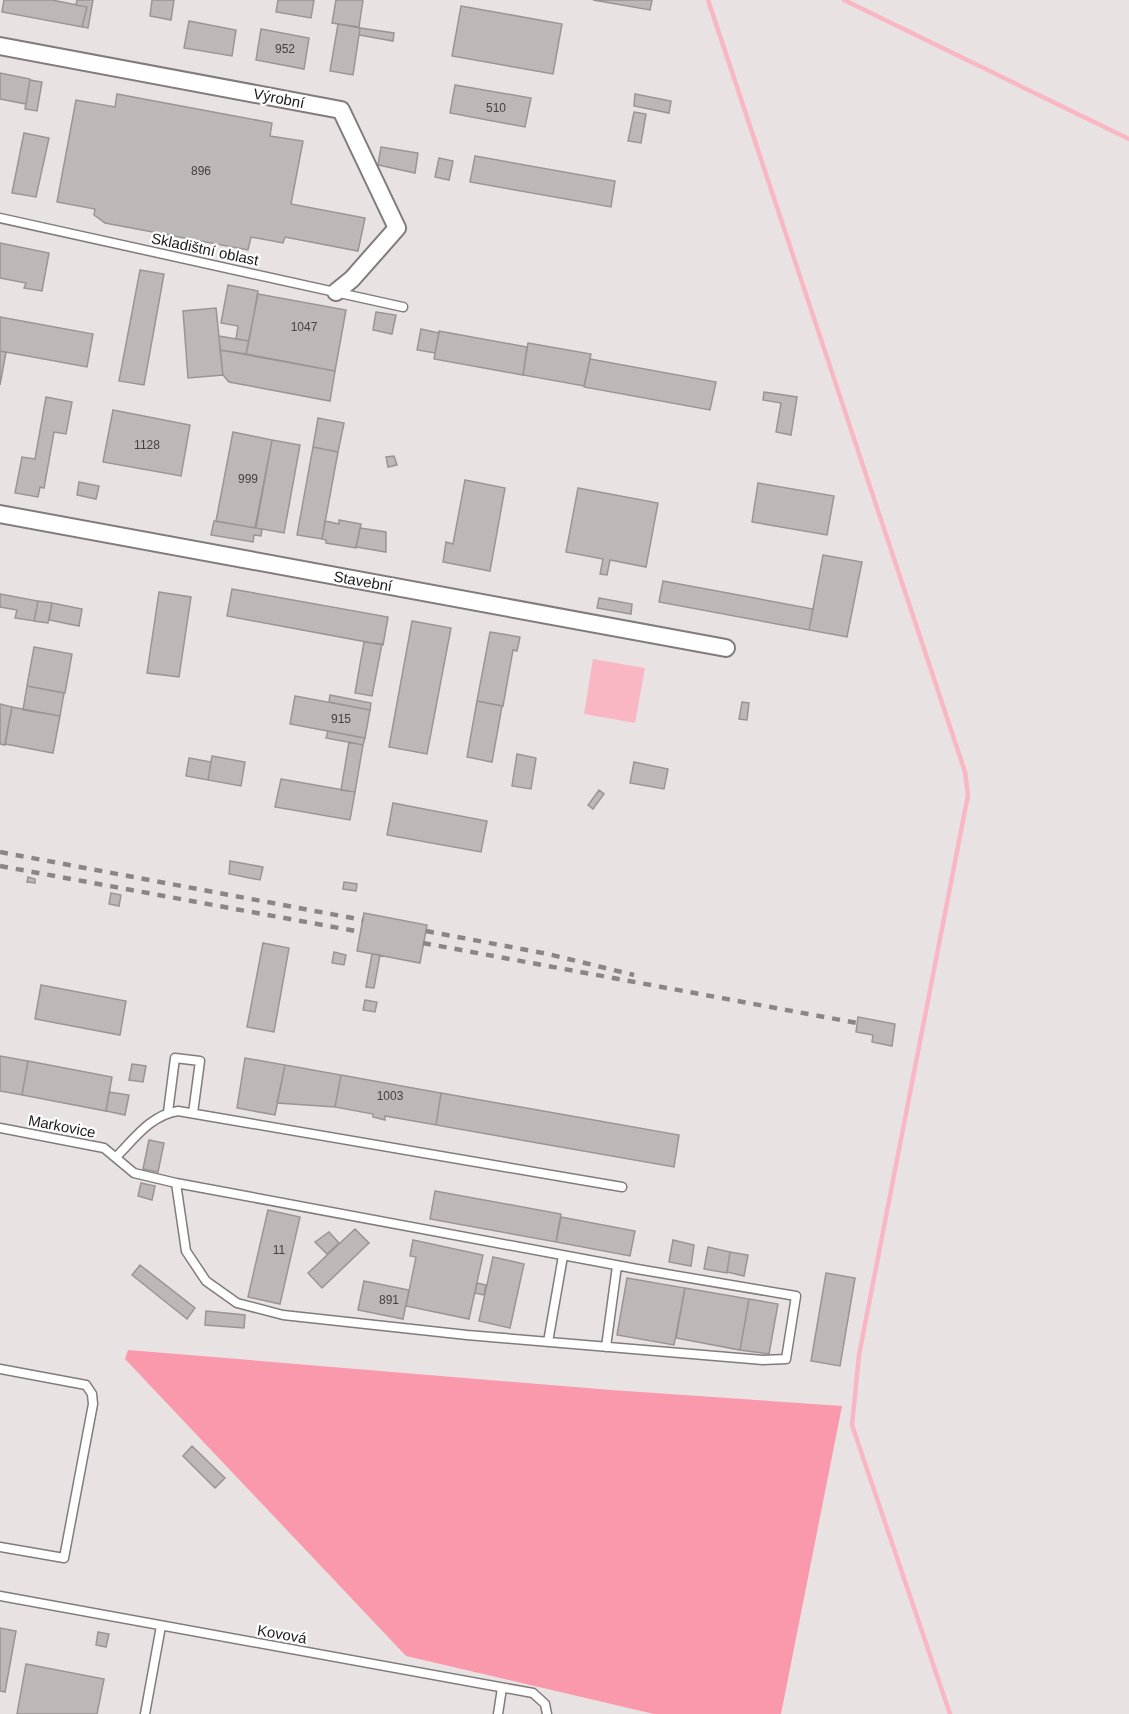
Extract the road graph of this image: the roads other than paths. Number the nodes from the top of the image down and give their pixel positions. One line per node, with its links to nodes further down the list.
1 (0, 46): 3 (street, Výrobní)
2 (0, 218): 3 (lane, Skladištní oblast)
3 (336, 292): 4 (lane, Skladištní oblast)
4 (403, 307)
5 (0, 514): 6 (street, Stavební)
6 (726, 648)
7 (168, 1112): 8 (lane); 8 (lane); 10 (lane)
8 (193, 1113): 12 (lane)
9 (0, 1128): 10 (lane, Markovice)
10 (116, 1157): 11 (lane, Markovice)
11 (176, 1183): 13 (lane, Markovice); 15 (lane)
12 (622, 1187)
13 (563, 1256): 14 (lane, Markovice); 15 (lane)
14 (617, 1266): 16 (lane); 16 (lane, Markovice)
15 (548, 1342): 16 (lane)
16 (606, 1347)
17 (0, 1369): 18 (lane)
18 (0, 1546)
19 (0, 1596): 20 (lane, Kovová)
20 (161, 1626): 21 (lane, Kovová); 22 (lane)
21 (502, 1688): 23 (lane); 24 (lane, Kovová)
22 (146, 1714)
23 (498, 1714)
24 (547, 1714)

